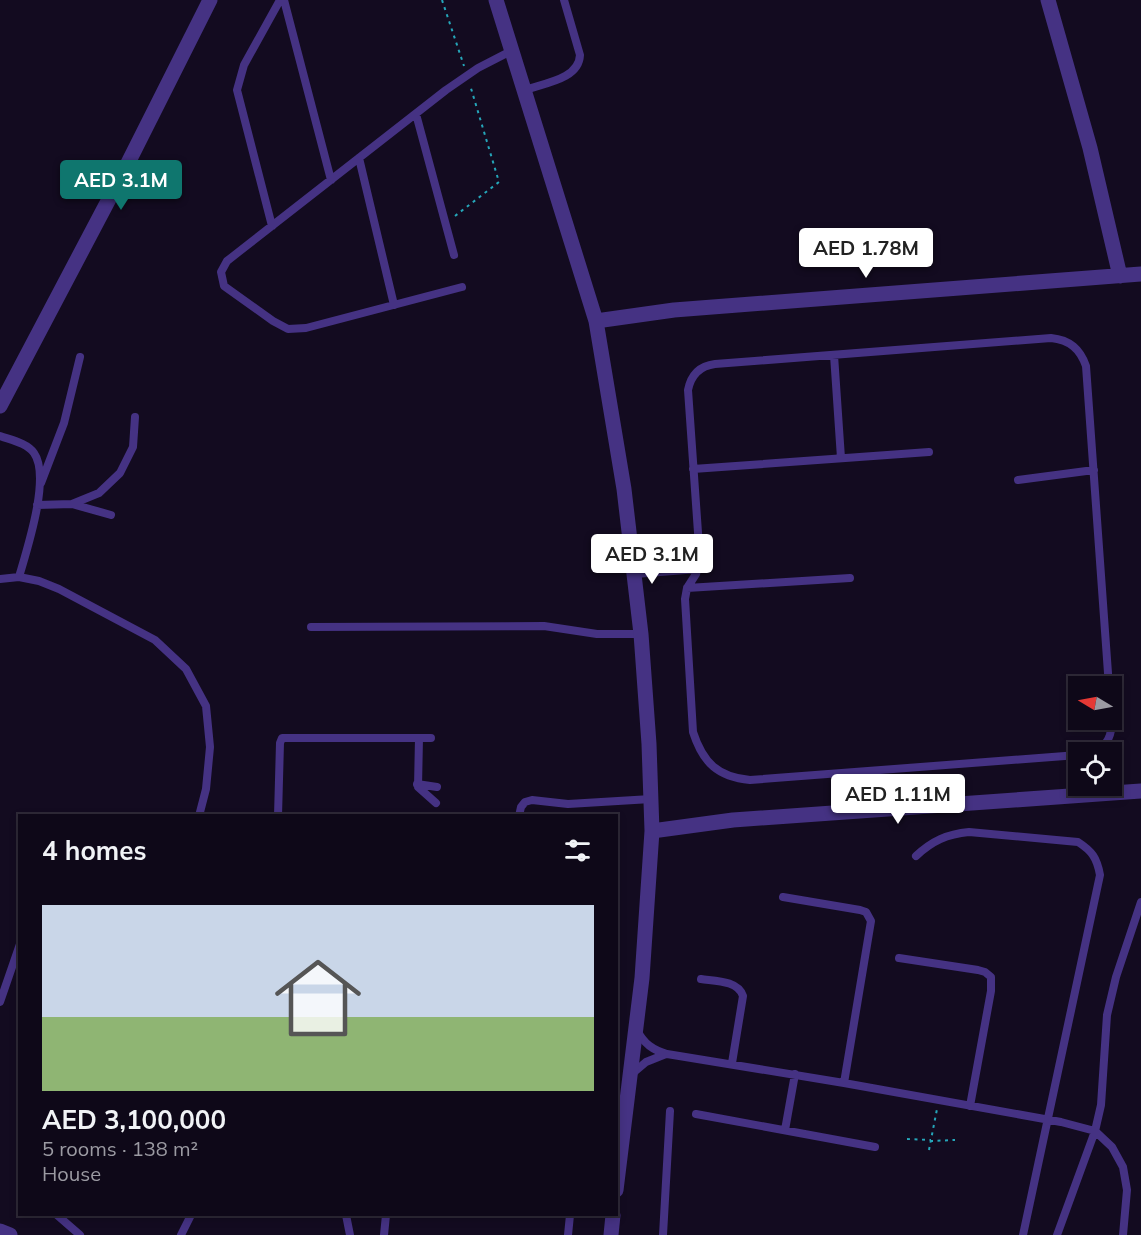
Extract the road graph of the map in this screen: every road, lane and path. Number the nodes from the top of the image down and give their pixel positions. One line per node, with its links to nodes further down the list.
1 (210, 0): 23 (street)
2 (282, 0): 12 (lane); 14 (lane)
3 (442, 0): 8 (path)
4 (496, 0): 7 (street)
5 (564, 0): 9 (lane)
6 (1048, 0): 17 (street)
7 (513, 50): 8 (lane); 9 (street)
8 (467, 75): 10 (lane); 13 (path)
9 (525, 90): 20 (street)
10 (416, 114): 11 (lane); 13 (lane)
11 (359, 158): 12 (lane); 19 (lane)
12 (331, 180): 14 (lane)
13 (446, 223): 15 (lane)
14 (272, 226): 19 (lane)
15 (454, 255)
16 (1141, 274): 17 (street)
17 (1120, 276): 20 (street)
18 (462, 287): 19 (lane)
19 (394, 305)
20 (596, 321): 36 (street)
21 (834, 355): 27 (lane); 28 (lane); 29 (lane)
22 (80, 357): 31 (lane)
23 (0, 406)
24 (135, 417): 32 (lane)
25 (0, 436): 31 (lane)
26 (929, 452): 27 (lane)
27 (841, 458): 28 (lane)
28 (693, 468): 35 (lane)
29 (1094, 470): 30 (lane); 43 (lane)
30 (1018, 480)
31 (40, 487): 33 (lane)
32 (72, 504): 33 (lane); 34 (lane)
33 (37, 505): 37 (lane)
34 (111, 516)
35 (698, 569): 36 (lane); 40 (lane)
36 (635, 574): 42 (street)
37 (19, 577): 39 (lane); 52 (lane)
38 (850, 578): 40 (lane)
39 (0, 579)
40 (687, 588): 46 (lane)
41 (310, 627): 42 (lane)
42 (641, 633): 50 (street)
43 (1108, 676)
44 (419, 738): 45 (lane); 47 (lane); 53 (lane)
45 (431, 738)
46 (1068, 756)
47 (417, 784): 48 (lane); 51 (lane)
48 (437, 787)
49 (1141, 791): 55 (street)
50 (651, 800): 54 (lane); 55 (street)
51 (436, 803)
52 (200, 814)
53 (278, 814)
54 (519, 814)
55 (652, 831): 63 (street)
56 (916, 856): 73 (lane)
57 (783, 897): 68 (lane)
58 (1141, 902): 75 (lane)
59 (18, 950): 62 (lane)
60 (899, 958): 70 (lane)
61 (700, 979): 65 (lane)
62 (0, 1002)
63 (636, 1027): 64 (lane); 67 (street)
64 (667, 1054): 65 (lane); 67 (lane)
65 (732, 1064): 66 (lane)
66 (795, 1074): 68 (lane); 74 (lane)
67 (629, 1077): 81 (street)
68 (844, 1083): 69 (lane)
69 (938, 1100): 70 (lane); 78 (path)
70 (970, 1106): 73 (lane)
71 (670, 1111): 96 (lane)
72 (696, 1114): 74 (lane)
73 (1047, 1120): 75 (lane); 97 (lane)
74 (785, 1130): 79 (lane)
75 (1095, 1131): 98 (lane); 99 (lane)
76 (907, 1139): 78 (path)
77 (955, 1140): 78 (path)
78 (931, 1141): 80 (path)
79 (875, 1147)
80 (929, 1150)
81 (618, 1173)
82 (58, 1216): 90 (lane)
83 (190, 1216): 91 (lane)
84 (346, 1216): 92 (lane)
85 (386, 1216): 93 (lane)
86 (570, 1216): 94 (lane)
87 (614, 1216): 95 (street)
88 (0, 1232): 89 (street)
89 (10, 1235)
90 (80, 1235)
91 (182, 1235)
92 (350, 1235)
93 (384, 1235)
94 (568, 1235)
95 (611, 1235)
96 (663, 1235)
97 (1023, 1235)
98 (1057, 1235)
99 (1123, 1235)

